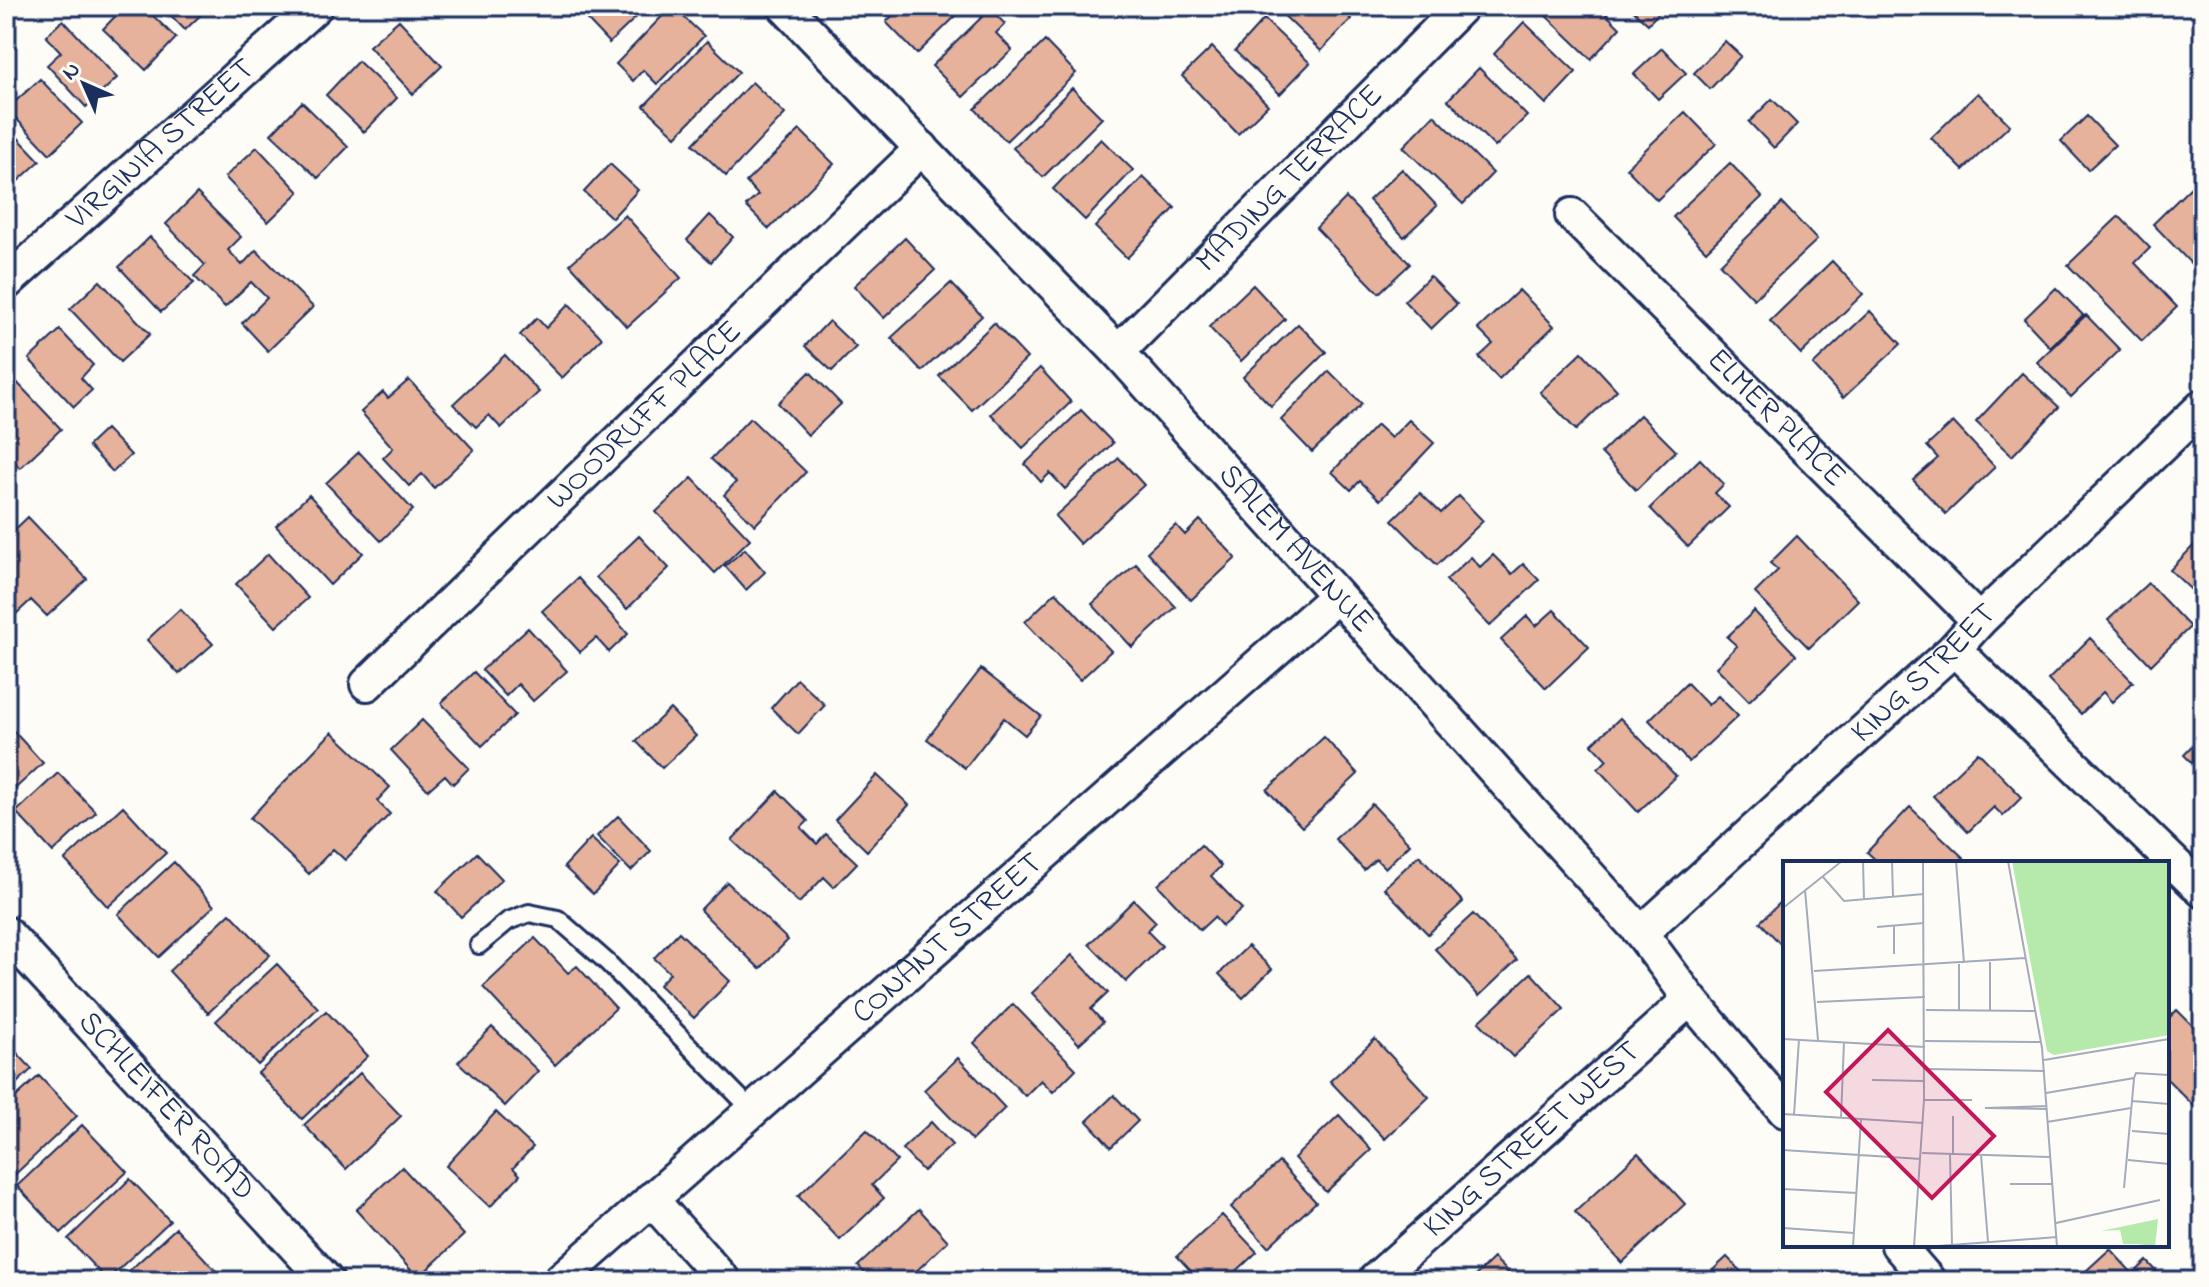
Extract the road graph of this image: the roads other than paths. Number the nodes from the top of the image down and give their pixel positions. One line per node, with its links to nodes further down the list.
1 (316, 6): 6 (street, VIRGINIA STREET)
2 (1462, 6): 7 (street, MADING TERRACE)
3 (801, 12): 4 (street, SALEM AVENUE)
4 (922, 148): 7 (street, SALEM AVENUE); 12 (street, WOODRUFF PLACE)
5 (1572, 215): 10 (street, ELMER PLACE)
6 (6, 283)
7 (1118, 352): 9 (street, SALEM AVENUE)
8 (2203, 406): 10 (street, KING STREET)
9 (1337, 596): 15 (street, SALEM AVENUE); 19 (street, CONANT STREET)
10 (1979, 621): 11 (street, KING STREET)
11 (1954, 649): 13 (street); 15 (street, KING STREET)
12 (367, 684)
13 (2203, 891)
14 (6, 933): 22 (street, SCHLEIFER ROAD)
15 (1641, 933): 17 (street, SALEM AVENUE)
16 (479, 945): 19 (lane)
17 (1690, 999): 18 (street, SALEM AVENUE); 25 (street, KING STREET WEST)
18 (1783, 1109)
19 (752, 1110): 20 (street, CONANT STREET)
20 (651, 1199): 23 (street, CONANT STREET); 24 (street)
21 (1900, 1247): 26 (street)
22 (327, 1281)
23 (559, 1281)
24 (724, 1281)
25 (1374, 1281)
26 (1929, 1281)

